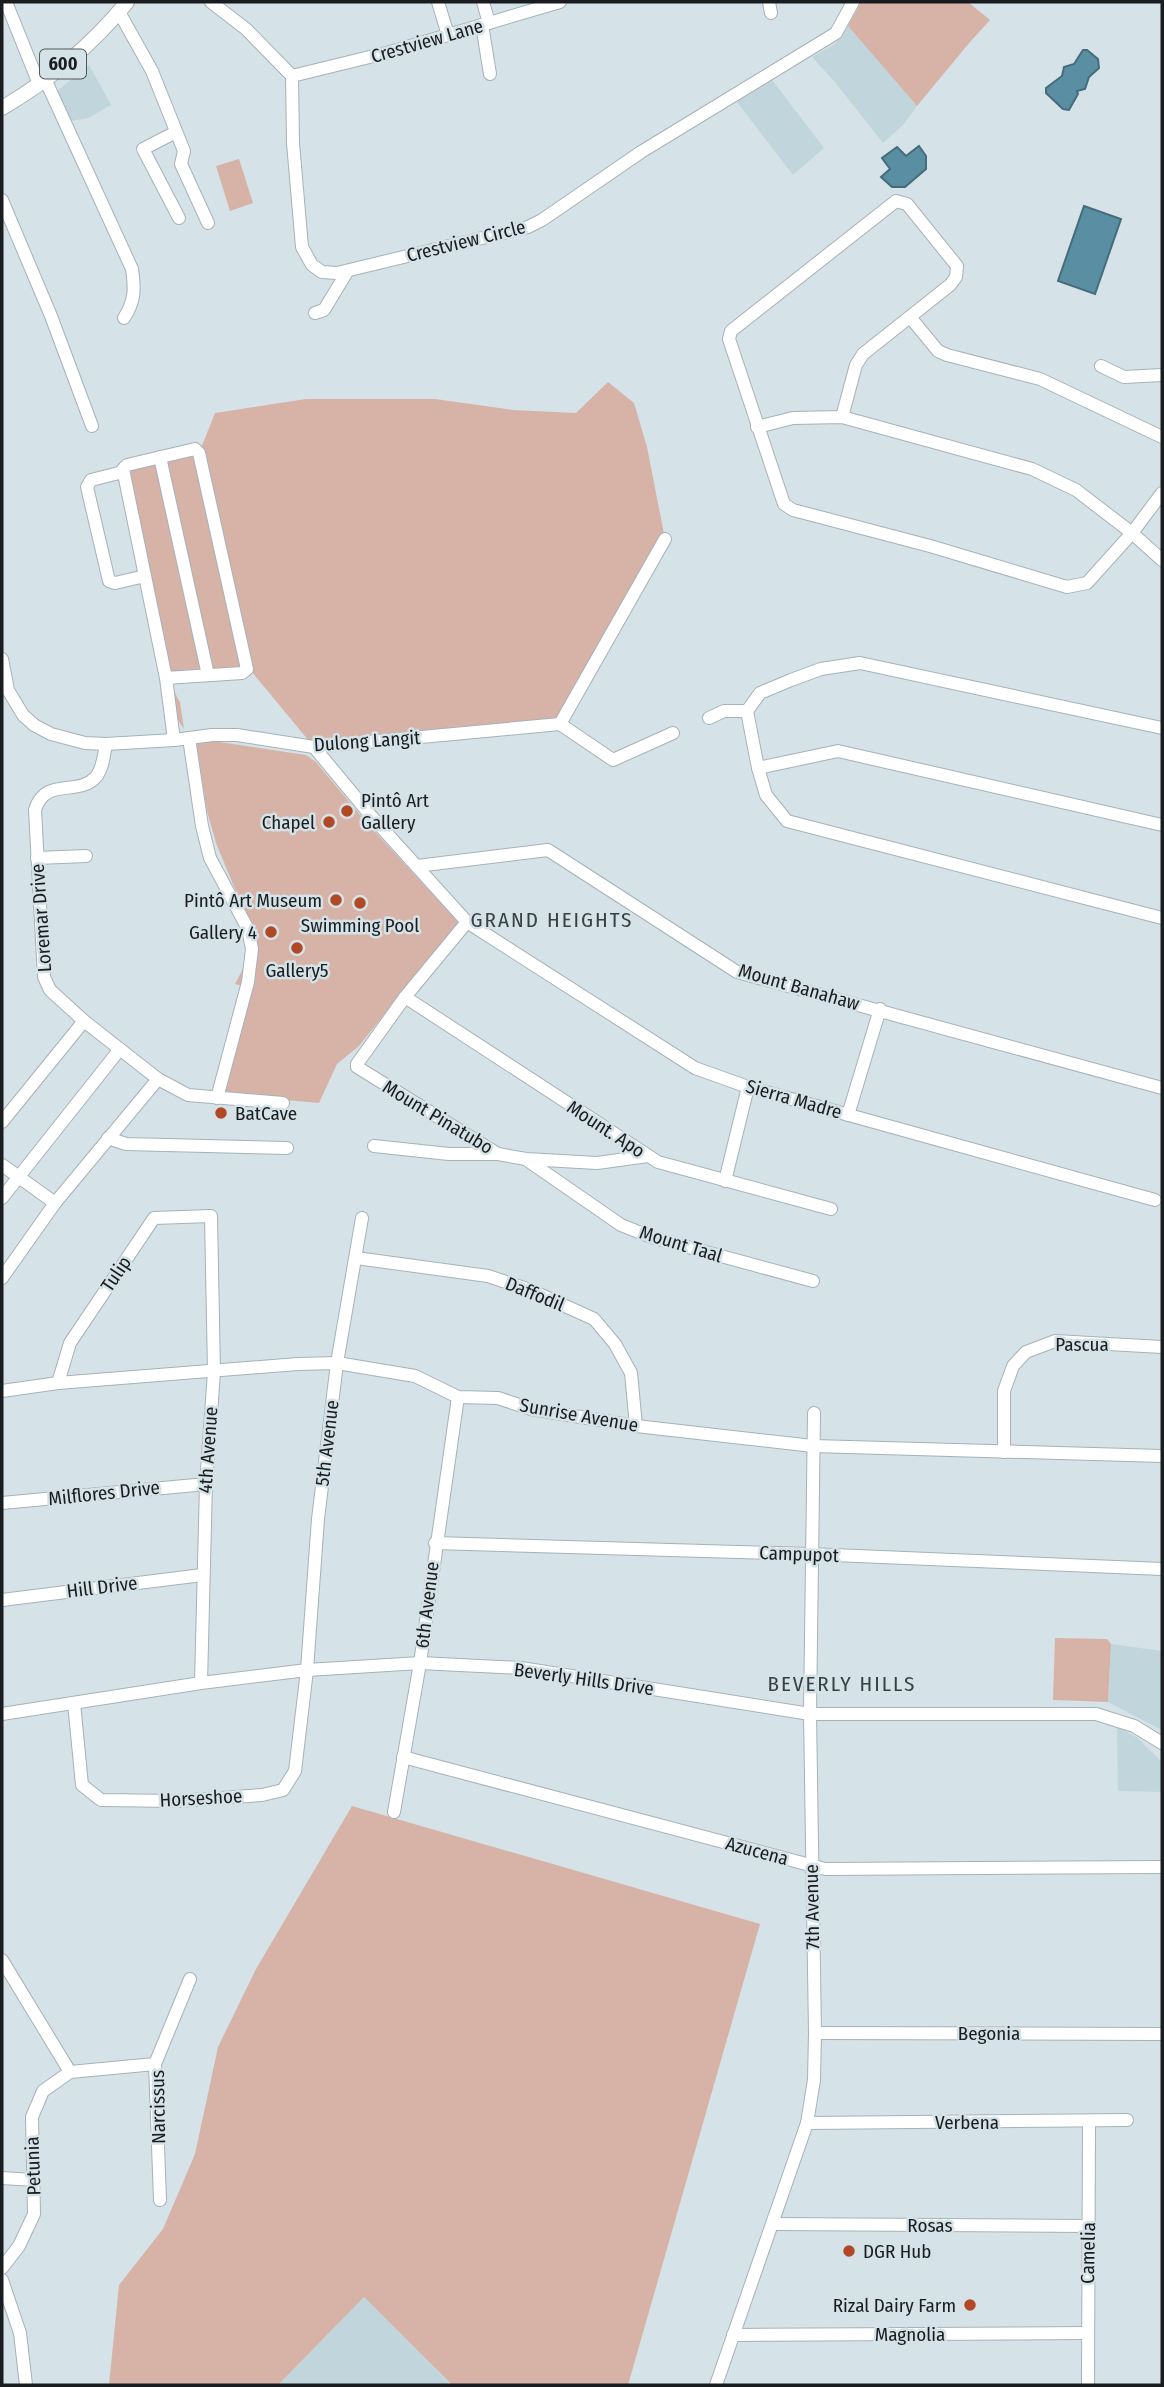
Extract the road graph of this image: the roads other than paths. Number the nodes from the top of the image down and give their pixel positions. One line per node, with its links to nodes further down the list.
1 (6, 2): 12 (street)
2 (211, 2): 11 (street)
3 (438, 2): 9 (street)
4 (483, 2): 8 (street)
5 (560, 2): 8 (street, Crestview Lane)
6 (853, 2): 18 (street, Crestview Circle)
7 (123, 7): 12 (main road, 600); 14 (street)
8 (485, 24): 9 (street, Crestview Lane); 10 (street)
9 (448, 35): 11 (street, Crestview Lane)
10 (490, 74)
11 (292, 76): 18 (street, Crestview Circle)
12 (42, 81): 13 (main road, 600); 21 (street)
13 (2, 108)
14 (176, 132): 16 (street); 17 (street)
15 (2, 200): 25 (street)
16 (179, 218)
17 (208, 223)
18 (346, 272): 19 (street)
19 (315, 313)
20 (910, 317): 24 (street); 26 (street); 27 (street)
21 (124, 318)
22 (1101, 366): 23 (street)
23 (1162, 374)
24 (842, 417): 26 (street); 31 (street)
25 (92, 426)
26 (757, 427): 31 (street)
27 (1162, 438)
28 (160, 457): 29 (street); 36 (street); 36 (street)
29 (123, 472): 34 (street); 34 (street)
30 (1162, 493): 31 (street)
31 (1132, 533): 33 (street)
32 (665, 539): 40 (street)
33 (1162, 560)
34 (145, 576): 37 (street)
35 (2, 659): 45 (street, Dulong Langit)
36 (208, 676): 37 (street)
37 (166, 678): 44 (street)
38 (747, 711): 39 (street); 41 (street); 47 (street)
39 (709, 718)
40 (560, 724): 42 (street); 46 (street, Dulong Langit)
41 (1162, 728)
42 (673, 733)
43 (189, 738): 44 (street, Dulong Langit); 46 (street, Dulong Langit); 61 (street)
44 (174, 740): 45 (street, Dulong Langit)
45 (106, 744): 50 (street, Loremar Drive)
46 (314, 747): 51 (street, Sierra Madre)
47 (758, 768): 48 (street); 52 (street)
48 (1162, 825)
49 (86, 856): 50 (street)
50 (37, 858): 56 (street, Loremar Drive)
51 (417, 866): 53 (street, Sierra Madre); 55 (street, Mount Banahaw)
52 (1162, 918)
53 (467, 922): 54 (street); 59 (street, Sierra Madre)
54 (405, 997): 68 (street, Mount Pinatubo); 69 (street, Mount. Apo)
55 (880, 1009): 60 (street, Mount Banahaw); 63 (street)
56 (84, 1021): 57 (street, Loremar Drive); 64 (street)
57 (120, 1049): 58 (street, Loremar Drive); 72 (street)
58 (158, 1079): 61 (street, Loremar Drive); 65 (street)
59 (748, 1087): 63 (street, Sierra Madre); 73 (street)
60 (1162, 1088)
61 (217, 1098): 62 (street, Loremar Drive)
62 (283, 1103)
63 (848, 1115): 75 (street, Sierra Madre)
64 (2, 1122)
65 (108, 1138): 67 (street); 76 (street)
66 (374, 1146): 68 (street)
67 (287, 1148)
68 (498, 1154): 70 (street, Mount Pinatubo)
69 (648, 1156): 70 (street, Mount Pinatubo); 73 (street, Mount. Apo)
70 (526, 1159): 82 (street, Mount Taal)
71 (2, 1166): 72 (street)
72 (17, 1176): 74 (street); 76 (street)
73 (725, 1181): 77 (street, Mount. Apo)
74 (2, 1198)
75 (1155, 1200)
76 (55, 1203): 81 (street)
77 (831, 1209)
78 (211, 1216): 85 (street, 4th Avenue); 86 (street, Tulip)
79 (362, 1218): 80 (street, 5th Avenue)
80 (356, 1258): 84 (street, 5th Avenue); 90 (street, Daffodil)
81 (2, 1278)
82 (813, 1282)
83 (1162, 1347): 92 (street, Pascua)
84 (337, 1363): 85 (street, Sunrise Avenue); 88 (street, Sunrise Avenue); 102 (street, 5th Avenue)
85 (214, 1372): 86 (street, Sunrise Avenue); 94 (street, 4th Avenue)
86 (58, 1384): 87 (street, Sunrise Avenue)
87 (2, 1391)
88 (458, 1397): 90 (street, Sunrise Avenue); 96 (street, 6th Avenue)
89 (814, 1413): 91 (street, 7th Avenue)
90 (636, 1426): 91 (street, Sunrise Avenue)
91 (813, 1446): 92 (street, Sunrise Avenue); 97 (street, 7th Avenue)
92 (1004, 1452): 93 (street, Sunrise Avenue)
93 (1162, 1455)
94 (205, 1484): 95 (street, Milflores Drive); 99 (street, 4th Avenue)
95 (2, 1503)
96 (435, 1543): 97 (street, Campupot); 101 (street, 6th Avenue)
97 (810, 1553): 98 (street, Campupot); 107 (street, 7th Avenue)
98 (1162, 1569)
99 (202, 1575): 100 (street, Hill Drive); 103 (street, 4th Avenue)
100 (2, 1600)
101 (420, 1663): 102 (street, Beverly Hills Drive); 107 (street, Beverly Hills Drive); 109 (street, 6th Avenue)
102 (307, 1670): 103 (street, Beverly Hills Drive); 104 (street, Horseshoe)
103 (201, 1683): 104 (street, Beverly Hills Drive)
104 (74, 1703): 106 (street, Beverly Hills Drive)
105 (2, 1707): 106 (street)
106 (2, 1714)
107 (810, 1714): 108 (street, Beverly Hills Drive); 111 (street, 7th Avenue)
108 (1162, 1742)
109 (403, 1756): 110 (street, 6th Avenue); 111 (street, Azucena)
110 (394, 1812)
111 (811, 1865): 112 (street, Azucena); 115 (street, 7th Avenue)
112 (1162, 1867)
113 (2, 1960): 118 (street)
114 (191, 1979): 117 (street, Narcissus)
115 (815, 2033): 116 (street, Begonia); 121 (street, 7th Avenue)
116 (1162, 2034)
117 (155, 2064): 118 (street); 124 (street, Narcissus)
118 (70, 2072): 123 (street, Petunia)
119 (1127, 2120): 120 (street, Verbena)
120 (1089, 2121): 121 (street, Verbena); 126 (street, Camelia)
121 (807, 2123): 125 (street, 7th Avenue)
122 (2, 2178): 123 (street)
123 (34, 2180): 127 (street, Petunia)
124 (160, 2200)
125 (772, 2224): 126 (street, Rosas); 130 (street, 7th Avenue)
126 (1089, 2226): 129 (street, Camelia)
127 (2, 2268)
128 (2, 2280): 131 (street)
129 (1087, 2333): 130 (street, Magnolia); 133 (street, Camelia)
130 (733, 2335): 132 (street, 7th Avenue)
131 (26, 2385)
132 (716, 2385)
133 (1088, 2385)

